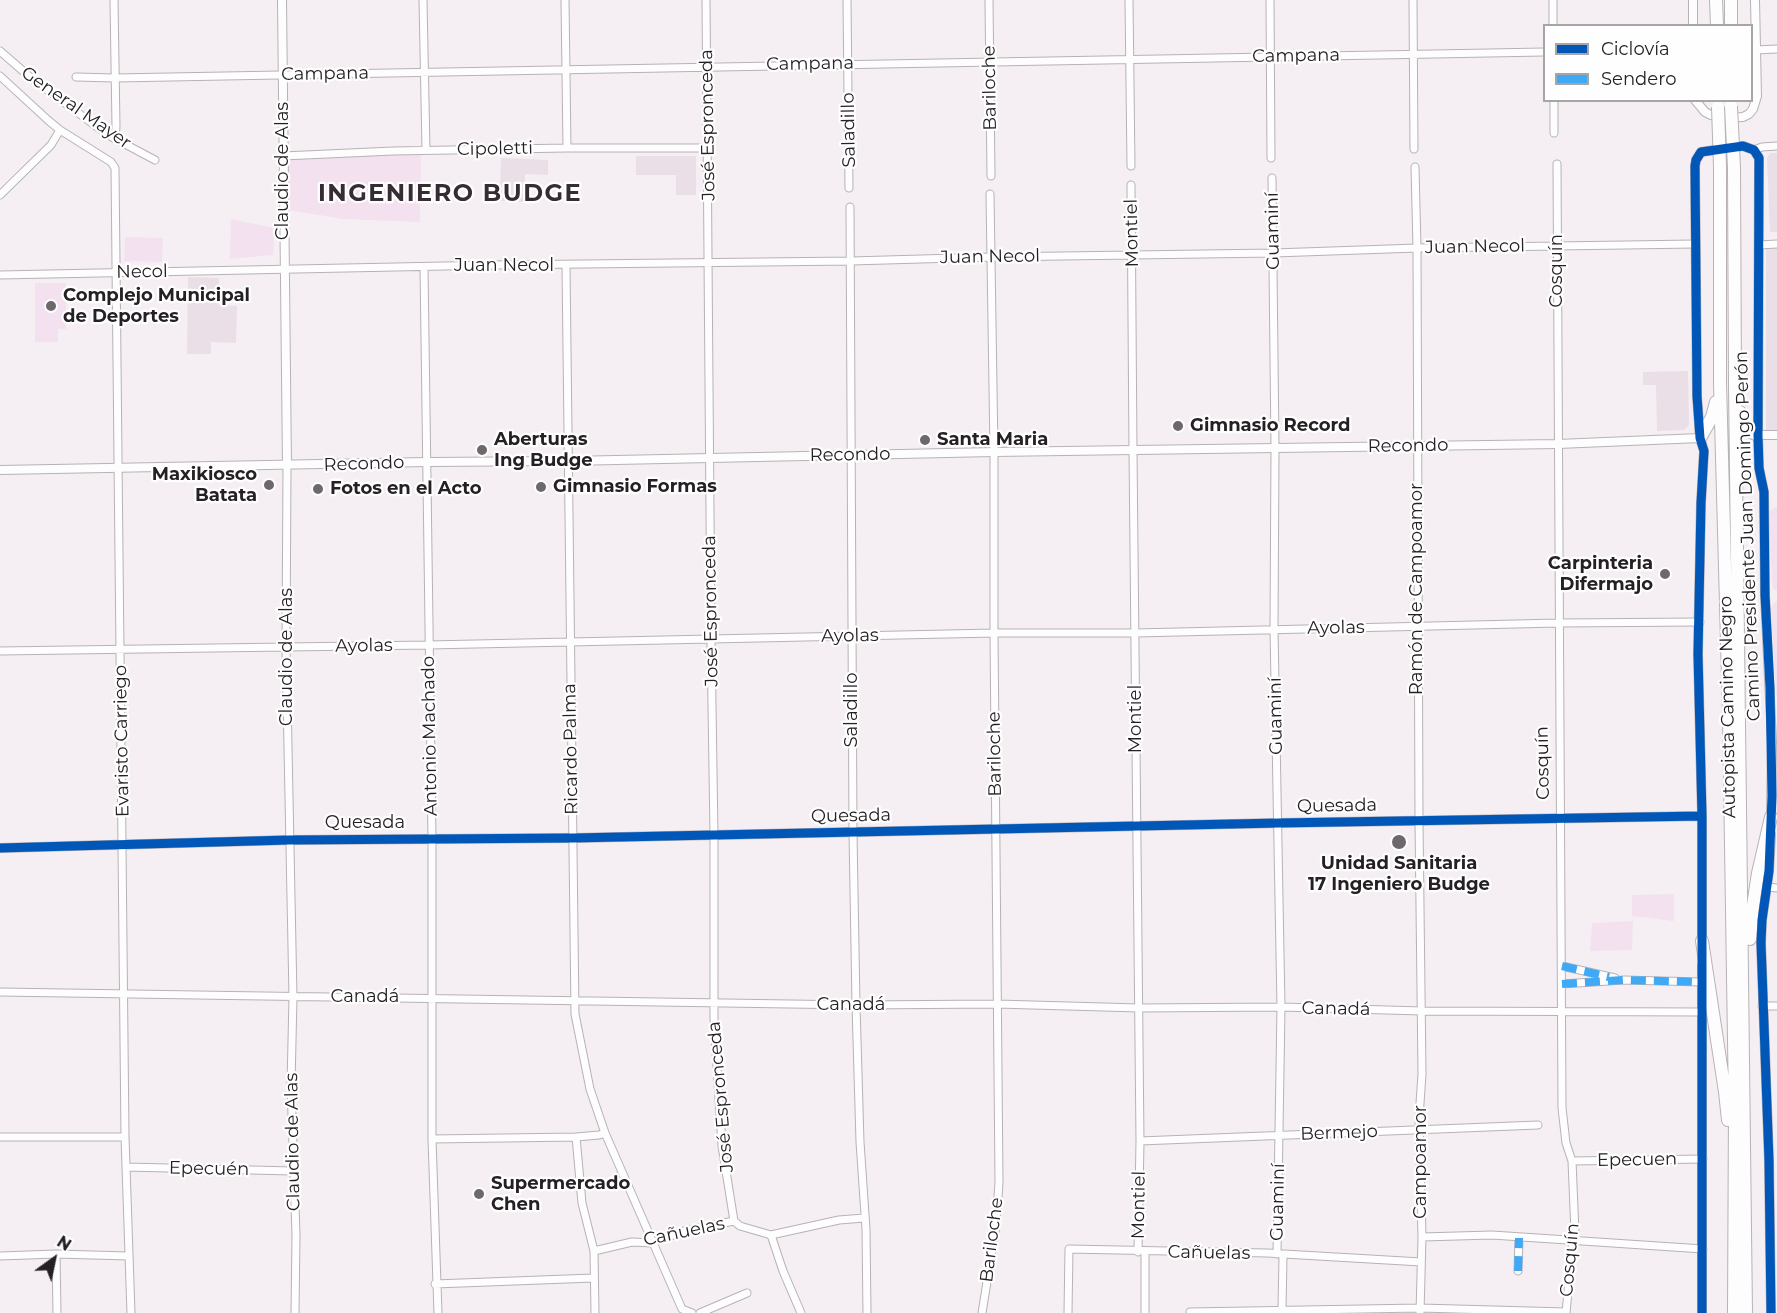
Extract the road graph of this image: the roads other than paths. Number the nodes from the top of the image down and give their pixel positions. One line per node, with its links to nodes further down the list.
1 (114, 0): 35 (street)
2 (282, 0): 32 (street, Claudio de Alas)
3 (423, 0): 31 (street)
4 (565, 0): 30 (street)
5 (706, 0): 29 (street, José Espronceda)
6 (847, 0): 28 (street, Saladillo)
7 (989, 0): 27 (street, Bariloche)
8 (1129, 0): 26 (street)
9 (1270, 0): 25 (street)
10 (1413, 0): 24 (street)
11 (1553, 0): 16 (street)
12 (1693, 0): 17 (street)
13 (1716, 0): 18 (highway)
14 (1755, 0): 20 (street)
15 (1731, 1): 19 (highway)
16 (1553, 24)
17 (1693, 24)
18 (1717, 24)
19 (1731, 24)
20 (1756, 50): 21 (street); 37 (street)
21 (1777, 50)
22 (0, 51): 42 (street, General Mayer)
23 (1543, 52): 24 (street, Campana)
24 (1414, 54): 25 (street, Campana); 46 (street)
25 (1270, 56): 26 (street, Campana); 50 (street)
26 (1130, 59): 27 (street, Campana); 53 (street)
27 (989, 61): 28 (street, Campana); 55 (street, Bariloche)
28 (848, 64): 29 (street, Campana); 58 (street, Saladillo)
29 (707, 66): 30 (street, Campana); 45 (street, José Espronceda)
30 (567, 69): 31 (street, Campana); 44 (street)
31 (424, 72): 32 (street, Campana); 47 (street)
32 (282, 75): 35 (street, Campana); 49 (street, Claudio de Alas)
33 (0, 76): 40 (street)
34 (76, 77): 35 (street, Campana)
35 (115, 78): 42 (street)
36 (1554, 102): 41 (street)
37 (1697, 102)
38 (1731, 103): 78 (highway, Autopista Camino Negro, bridge)
39 (1718, 104): 77 (highway, Autopista Camino Negro, bridge)
40 (60, 130): 60 (street); 75 (street, Evaristo Carriego)
41 (1554, 133)
42 (115, 139): 51 (street, General Mayer)
43 (1777, 146): 48 (street)
44 (567, 148): 45 (street, Cipoletti); 47 (street, Cipoletti)
45 (708, 148): 71 (street, José Espronceda)
46 (1414, 149)
47 (426, 150): 49 (street, Cipoletti)
48 (1754, 150): 62 (street); 64 (street, Camino Presidente Juan Domingo Perón)
49 (283, 156): 74 (street, Claudio de Alas)
50 (1271, 158)
51 (155, 160)
52 (1557, 164): 65 (street, Cosquín)
53 (1131, 166)
54 (1415, 167): 66 (street, Ramón de Campoamor)
55 (991, 176)
56 (1272, 178): 67 (street, Guaminí)
57 (1131, 185): 68 (street, Montiel)
58 (849, 188)
59 (990, 194): 69 (street, Bariloche)
60 (0, 195)
61 (850, 207): 70 (street, Saladillo)
62 (1695, 243): 65 (street, Juan Necol); 81 (street)
63 (1777, 244): 64 (street)
64 (1760, 245): 79 (street, Camino Presidente Juan Domingo Perón)
65 (1556, 246): 66 (street, Juan Necol); 82 (street, Cosquín)
66 (1417, 248): 67 (street, Juan Necol); 83 (street, Ramón de Campoamor)
67 (1274, 253): 68 (street, Juan Necol); 84 (street, Guaminí)
68 (1132, 254): 69 (street, Juan Necol); 85 (street, Montiel)
69 (991, 257): 70 (street, Juan Necol); 86 (street, Bariloche)
70 (851, 261): 71 (street, Juan Necol); 87 (street, Saladillo)
71 (708, 264): 72 (street, Juan Necol); 88 (street, José Espronceda)
72 (566, 266): 73 (street, Juan Necol); 89 (street, Ricardo Palma)
73 (424, 267): 74 (street, Juan Necol); 90 (street, Antonio Machado)
74 (284, 269): 75 (street, Necol); 91 (street, Claudio de Alas)
75 (116, 273): 76 (street, Necol); 92 (street, Evaristo Carriego)
76 (0, 275)
77 (1720, 383): 81 (highway); 160 (highway, Autopista Camino Negro)
78 (1735, 386): 79 (highway); 143 (highway, Autopista Camino Negro)
79 (1758, 435): 80 (street); 107 (street, Camino Presidente Juan Domingo Perón)
80 (1777, 435)
81 (1700, 438): 82 (street, Recondo); 94 (street)
82 (1558, 444): 83 (street, Recondo); 95 (street, Cosquín)
83 (1417, 446): 84 (street, Recondo); 96 (street, Ramón de Campoamor)
84 (1275, 448): 85 (street, Recondo); 97 (street, Guaminí)
85 (1132, 451): 86 (street, Recondo); 99 (street, Montiel)
86 (994, 452): 87 (street, Recondo); 98 (street, Bariloche)
87 (852, 455): 88 (street, Recondo); 100 (street, Saladillo)
88 (710, 458): 89 (street, Recondo); 101 (street, José Espronceda)
89 (569, 461): 90 (street, Recondo); 102 (street, Ricardo Palma)
90 (427, 462): 91 (street, Recondo); 103 (street, Antonio Machado)
91 (287, 466): 92 (street, Recondo); 104 (street, Claudio de Alas)
92 (119, 469): 93 (street, Recondo); 105 (street, Evaristo Carriego)
93 (0, 470)
94 (1700, 622): 95 (street, Ayolas); 108 (street)
95 (1558, 623): 96 (street, Ayolas); 110 (street, Cosquín)
96 (1417, 626): 97 (street, Ayolas); 111 (street, Ramón de Campoamor)
97 (1274, 629): 99 (street, Ayolas); 112 (street, Guaminí)
98 (994, 633): 99 (street, Ayolas); 100 (street, Ayolas); 114 (street, Bariloche)
99 (1136, 633): 113 (street, Montiel)
100 (852, 636): 101 (street, Ayolas); 115 (street, Saladillo)
101 (711, 640): 102 (street, Ayolas); 116 (street, José Espronceda)
102 (569, 643): 103 (street, Ayolas); 117 (street, Ricardo Palma)
103 (429, 645): 104 (street, Ayolas); 118 (street, Antonio Machado)
104 (286, 647): 105 (street, Ayolas); 119 (street, Claudio de Alas)
105 (120, 649): 106 (street, Ayolas); 120 (street, Evaristo Carriego)
106 (0, 651)
107 (1774, 742): 109 (street, Camino Presidente Juan Domingo Perón)
108 (1702, 816): 110 (street, Quesada); 123 (street)
109 (1774, 817): 122 (street, Camino Presidente Juan Domingo Perón); 143 (highway)
110 (1560, 818): 111 (street, Quesada); 124 (street, Cosquín)
111 (1419, 822): 112 (street, Quesada); 140 (street, Ramón de Campoamor)
112 (1279, 823): 113 (street, Quesada); 138 (street, Guaminí)
113 (1136, 827): 114 (street, Quesada); 139 (street, Montiel)
114 (997, 830): 115 (street, Quesada); 134 (street, Bariloche)
115 (853, 833): 116 (street, Quesada); 135 (street, Saladillo)
116 (714, 835): 117 (street, Quesada); 133 (street, José Espronceda)
117 (573, 838): 118 (street, Quesada); 132 (street, Ricardo Palma)
118 (432, 839): 119 (street, Quesada); 131 (street, Antonio Machado)
119 (289, 840): 120 (street, Quesada); 130 (street, Claudio de Alas)
120 (123, 846): 121 (street, Quesada); 129 (street, Evaristo Carriego)
121 (0, 848)
122 (1772, 887): 136 (street, Camino Presidente Juan Domingo Perón)
123 (1702, 941): 126 (street); 160 (highway)
124 (1562, 966): 125 (street); 127 (street, Cosquín)
125 (1624, 980): 126 (street); 127 (street)
126 (1701, 981): 142 (street)
127 (1562, 984): 141 (street, Cosquín)
128 (0, 992): 129 (street, Canadá)
129 (124, 993): 130 (street, Canadá); 149 (street, Evaristo Carriego)
130 (293, 997): 131 (street, Canadá); 157 (street, Claudio de Alas)
131 (433, 998): 132 (street, Canadá); 151 (street, Antonio Machado)
132 (574, 1001): 133 (street, Canadá); 146 (street, Ricardo Palma)
133 (714, 1003): 135 (street, Canadá); 159 (street, José Espronceda)
134 (997, 1004): 135 (street, Canadá); 139 (street, Canadá); 190 (street, Bariloche)
135 (856, 1005): 158 (street, Saladillo)
136 (1762, 1006): 137 (street); 154 (street, Camino Presidente Juan Domingo Perón)
137 (1777, 1006)
138 (1281, 1007): 139 (street, Canadá); 140 (street, Canadá); 147 (street, Guaminí)
139 (1139, 1008): 152 (street, Montiel)
140 (1422, 1011): 141 (street, Canadá); 145 (street, Campoamor)
141 (1562, 1011): 142 (street, Canadá); 155 (street, Cosquín)
142 (1701, 1012): 153 (street)
143 (1744, 1014): 196 (highway, Autopista Camino Negro)
144 (1539, 1125): 145 (street, Bermejo)
145 (1419, 1130): 147 (street, Bermejo); 162 (street, Campoamor)
146 (604, 1133): 150 (street); 164 (street, Ricardo Palma)
147 (1279, 1136): 152 (street, Bermejo); 170 (street, Guaminí)
148 (0, 1137): 149 (street)
149 (126, 1137): 156 (street, Evaristo Carriego)
150 (576, 1137): 151 (street); 167 (street)
151 (432, 1138): 176 (street, Antonio Machado)
152 (1140, 1141): 168 (street, Montiel)
153 (1703, 1159): 155 (street, Epecuen); 166 (street)
154 (1773, 1160): 197 (street, Camino Presidente Juan Domingo Perón)
155 (1572, 1161): 165 (street, Cosquín)
156 (126, 1167): 157 (street, Epecuén); 172 (street, Evaristo Carriego)
157 (293, 1171): 183 (street, Claudio de Alas)
158 (864, 1218): 161 (street); 189 (street, Saladillo)
159 (734, 1221): 161 (street, Cañuelas); 164 (street, Cañuelas)
160 (1734, 1227): 195 (highway, Autopista Camino Negro)
161 (771, 1235): 188 (street)
162 (1422, 1237): 163 (street); 173 (street, Campoamor)
163 (1519, 1238): 165 (street); 174 (street)
164 (652, 1242): 167 (street, Cañuelas); 186 (street, Ricardo Palma)
165 (1573, 1242): 166 (street); 193 (street, Cosquín)
166 (1703, 1249): 194 (street)
167 (594, 1251): 175 (street)
168 (1141, 1252): 170 (street, Cañuelas); 191 (street, Cañuelas); 192 (street, Montiel)
169 (56, 1254): 171 (street); 172 (street); 181 (street)
170 (1280, 1255): 173 (street, Cañuelas); 178 (street, Guaminí)
171 (0, 1256)
172 (129, 1256): 182 (street, Evaristo Carriego)
173 (1421, 1262): 179 (street, Campoamor)
174 (1518, 1271)
175 (593, 1278): 176 (street); 185 (street)
176 (435, 1284): 184 (street, Antonio Machado)
177 (747, 1293): 187 (street)
178 (1279, 1311): 179 (street); 180 (street)
179 (1420, 1311): 193 (street)
180 (1190, 1312)
181 (57, 1313)
182 (130, 1313)
183 (295, 1313)
184 (438, 1313)
185 (595, 1313)
186 (692, 1313)
187 (700, 1313)
188 (801, 1313)
189 (867, 1313)
190 (982, 1313)
191 (1068, 1313)
192 (1145, 1313)
193 (1566, 1313)
194 (1702, 1313)
195 (1734, 1313)
196 (1746, 1313)
197 (1771, 1313)

